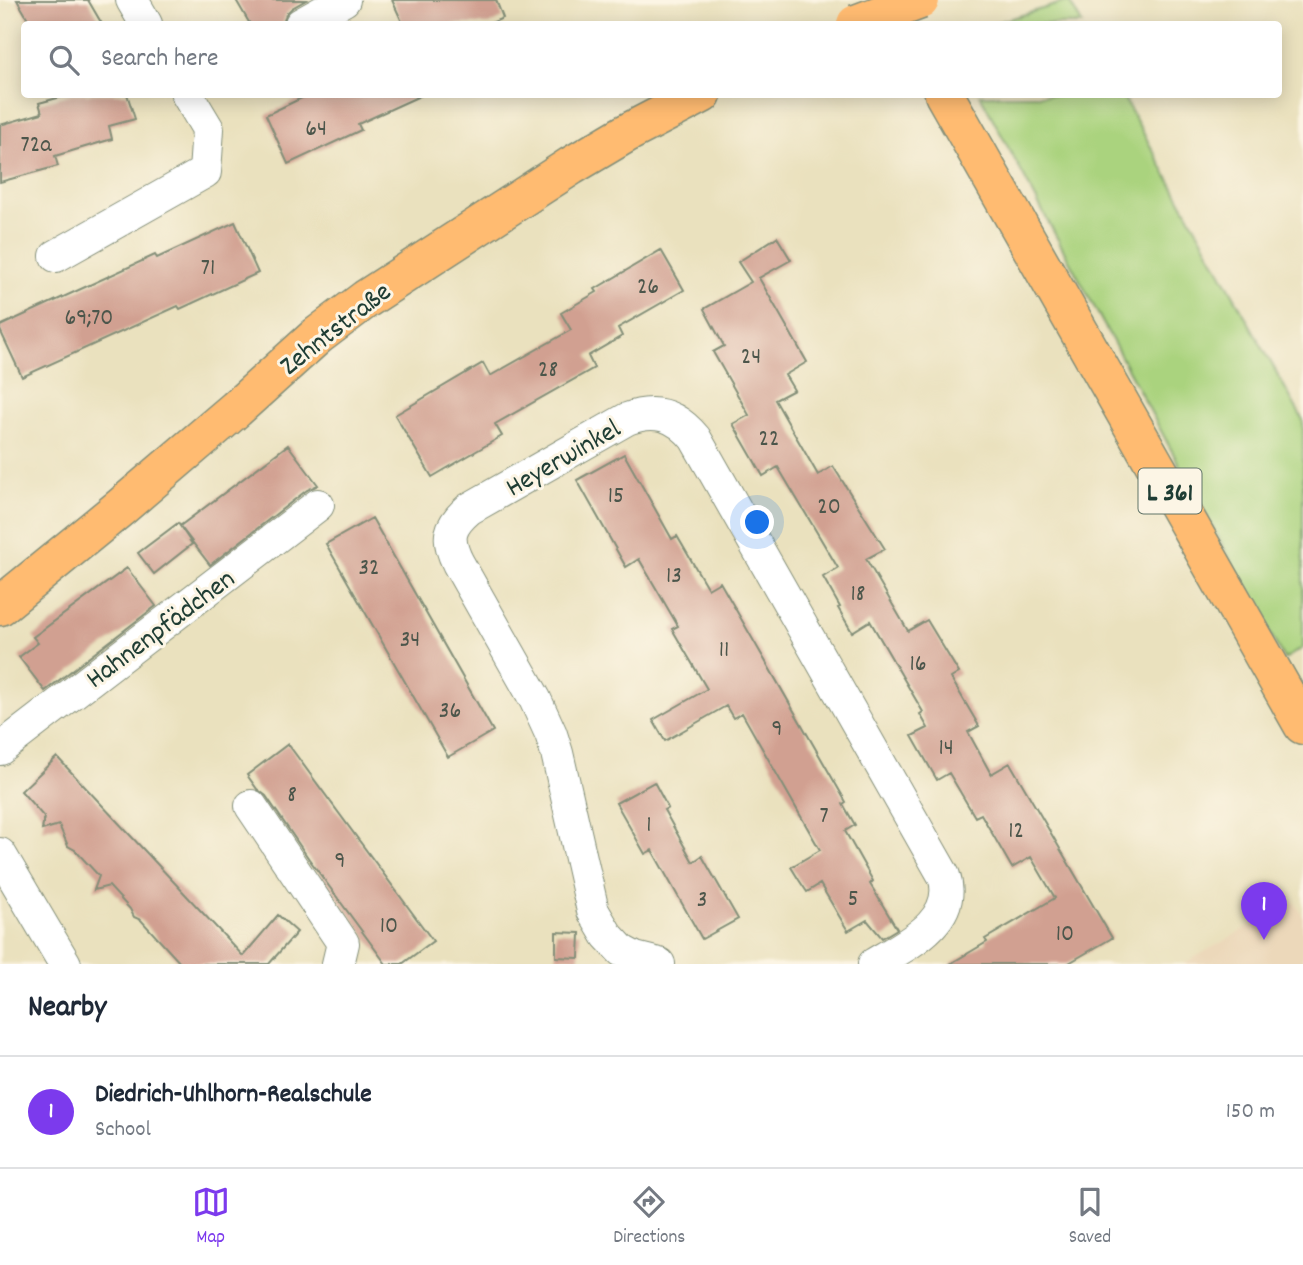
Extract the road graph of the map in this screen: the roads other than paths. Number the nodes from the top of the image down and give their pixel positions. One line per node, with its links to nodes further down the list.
1 (344, 0): 4 (street)
2 (888, 0): 6 (main road)
3 (920, 0): 5 (main road, bridge)
4 (306, 21)
5 (864, 21)
6 (901, 21)
7 (189, 98): 10 (street)
8 (694, 98): 12 (main road, Zehntstraße)
9 (946, 98): 13 (main road, L 361)
10 (56, 256)
11 (318, 505): 14 (street, Hahnenpfädchen)
12 (0, 606)
13 (1303, 725)
14 (0, 749)
15 (251, 806): 19 (street)
16 (0, 854): 18 (street)
17 (642, 962): 20 (street, Heyerwinkel)
18 (65, 964)
19 (338, 964)
20 (874, 964)

